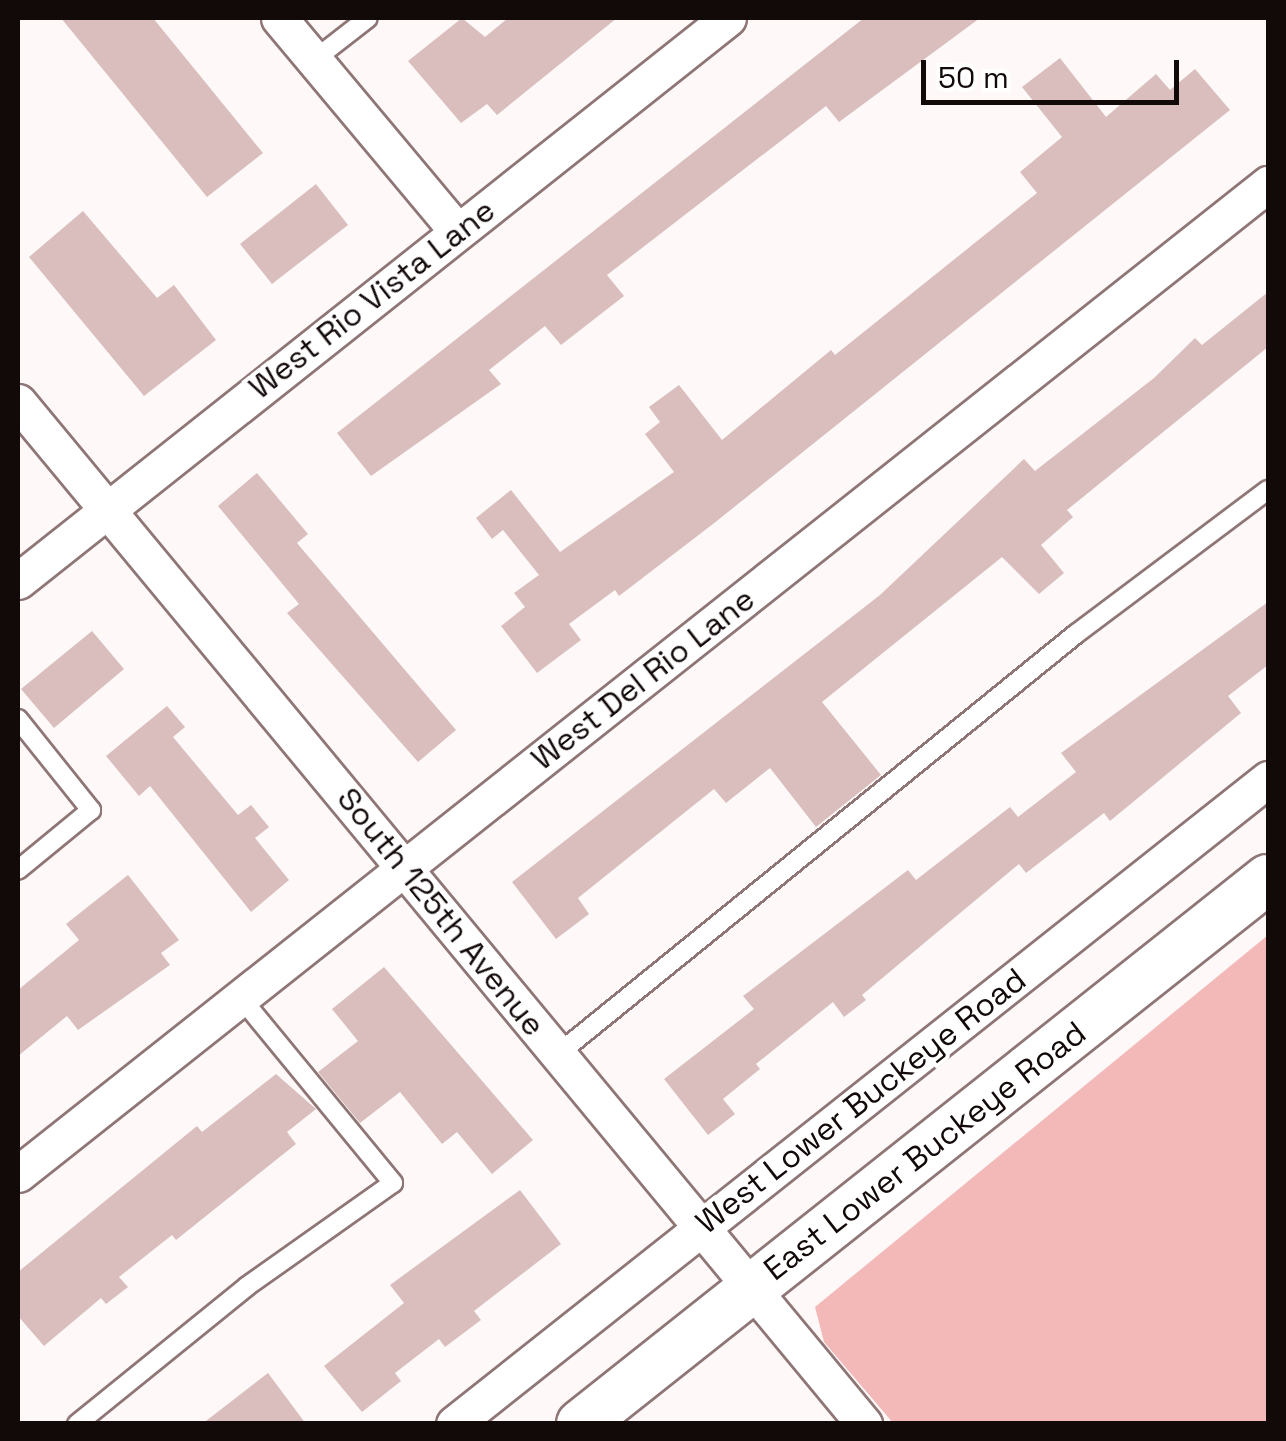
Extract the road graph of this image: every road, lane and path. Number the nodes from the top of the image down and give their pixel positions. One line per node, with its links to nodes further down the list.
1 (280, 18): 4 (street)
2 (368, 18): 4 (lane)
3 (728, 18): 6 (street, West Rio Vista Lane)
4 (314, 60): 6 (street)
5 (1268, 184): 13 (street, West Del Rio Lane)
6 (457, 231): 9 (street, West Rio Vista Lane)
7 (18, 402): 9 (street, South 125th Avenue)
8 (1268, 490): 17 (lane)
9 (107, 510): 10 (street, West Rio Vista Lane); 13 (street, South 125th Avenue)
10 (18, 581)
11 (18, 719): 14 (lane)
12 (1268, 780): 19 (street, West Lower Buckeye Road)
13 (406, 868): 16 (street, West Del Rio Lane); 17 (street, South 125th Avenue)
14 (18, 870)
15 (1268, 880): 20 (main road, East Lower Buckeye Road)
16 (241, 998): 18 (street, West Del Rio Lane); 21 (lane)
17 (558, 1054): 19 (street, South 125th Avenue)
18 (18, 1174)
19 (702, 1228): 20 (street, South 125th Avenue); 22 (street, West Lower Buckeye Road)
20 (751, 1289): 23 (main road, East Lower Buckeye Road); 24 (street, South 125th Avenue)
21 (77, 1424)
22 (454, 1424)
23 (581, 1424)
24 (864, 1424)

